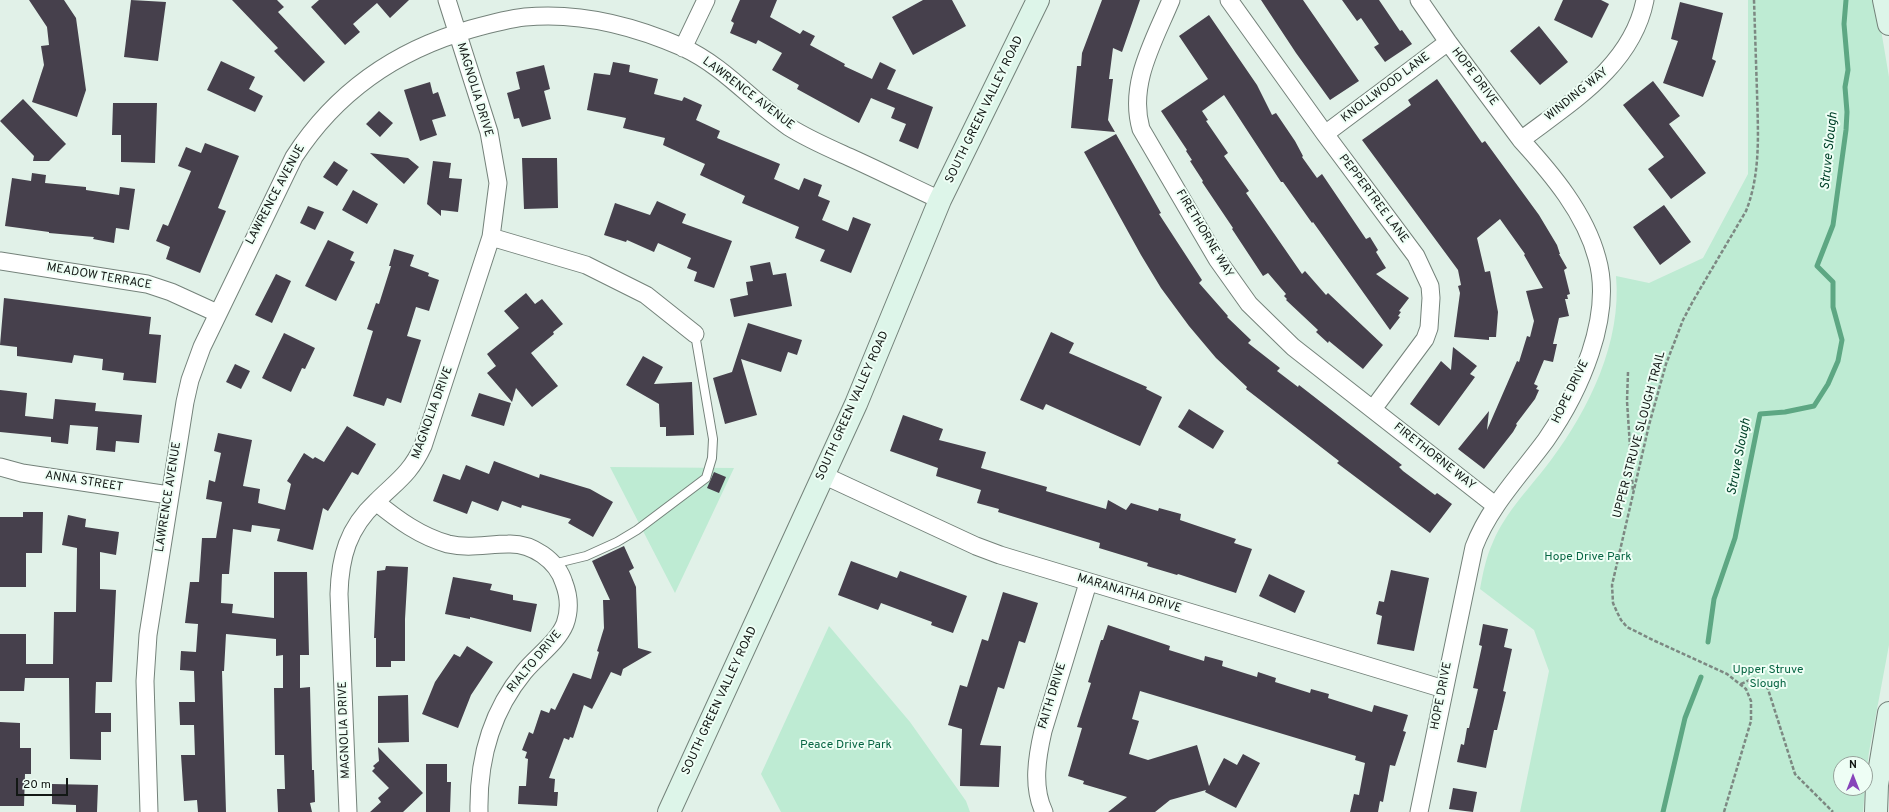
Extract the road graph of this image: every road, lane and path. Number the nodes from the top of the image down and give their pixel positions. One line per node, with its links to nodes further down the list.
1 (447, 0): 11 (street, MAGNOLIA DRIVE)
2 (706, 0): 13 (street)
3 (1038, 0): 16 (main road, SOUTH GREEN VALLEY ROAD)
4 (1170, 0): 22 (street, FIRETHORNE WAY)
5 (1229, 0): 14 (street, PEPPERTREE LANE)
6 (1419, 0): 12 (street, HOPE DRIVE)
7 (1644, 0): 15 (street, WINDING WAY)
8 (1754, 0): 26 (path, UPPER STRUVE SLOUGH TRAIL)
9 (1884, 0): 10 (main road)
10 (1889, 24)
11 (457, 33): 13 (street, LAWRENCE AVENUE); 17 (street, MAGNOLIA DRIVE); 19 (street, LAWRENCE AVENUE)
12 (1448, 42): 14 (street, KNOLLWOOD LANE); 15 (street, HOPE DRIVE)
13 (683, 48): 16 (street, LAWRENCE AVENUE)
14 (1325, 134): 22 (street, PEPPERTREE LANE)
15 (1521, 140): 28 (street, HOPE DRIVE)
16 (940, 200): 24 (main road, SOUTH GREEN VALLEY ROAD)
17 (491, 237): 20 (street); 27 (street, MAGNOLIA DRIVE)
18 (0, 261): 19 (street, MEADOW TERRACE)
19 (217, 313): 25 (street, LAWRENCE AVENUE)
20 (695, 334): 29 (lane)
21 (1628, 372): 26 (path)
22 (1373, 409): 28 (street, FIRETHORNE WAY)
23 (0, 468): 25 (street, ANNA STREET)
24 (823, 475): 30 (street, MARANATHA DRIVE); 37 (main road, SOUTH GREEN VALLEY ROAD)
25 (169, 495): 34 (street, LAWRENCE AVENUE)
26 (1633, 497): 31 (path, UPPER STRUVE SLOUGH TRAIL)
27 (376, 502): 29 (street, RIALTO DRIVE); 35 (street, MAGNOLIA DRIVE)
28 (1496, 506): 32 (street, HOPE DRIVE)
29 (553, 564): 36 (street, RIALTO DRIVE)
30 (1088, 582): 32 (street, MARANATHA DRIVE); 38 (street, FAITH DRIVE)
31 (1742, 684): 40 (path); 41 (path)
32 (1444, 689): 39 (street, HOPE DRIVE)
33 (1889, 713): 42 (main road)
34 (149, 812)
35 (348, 812)
36 (479, 812)
37 (669, 812)
38 (1044, 812)
39 (1419, 812)
40 (1724, 812)
41 (1833, 812)
42 (1876, 812)

